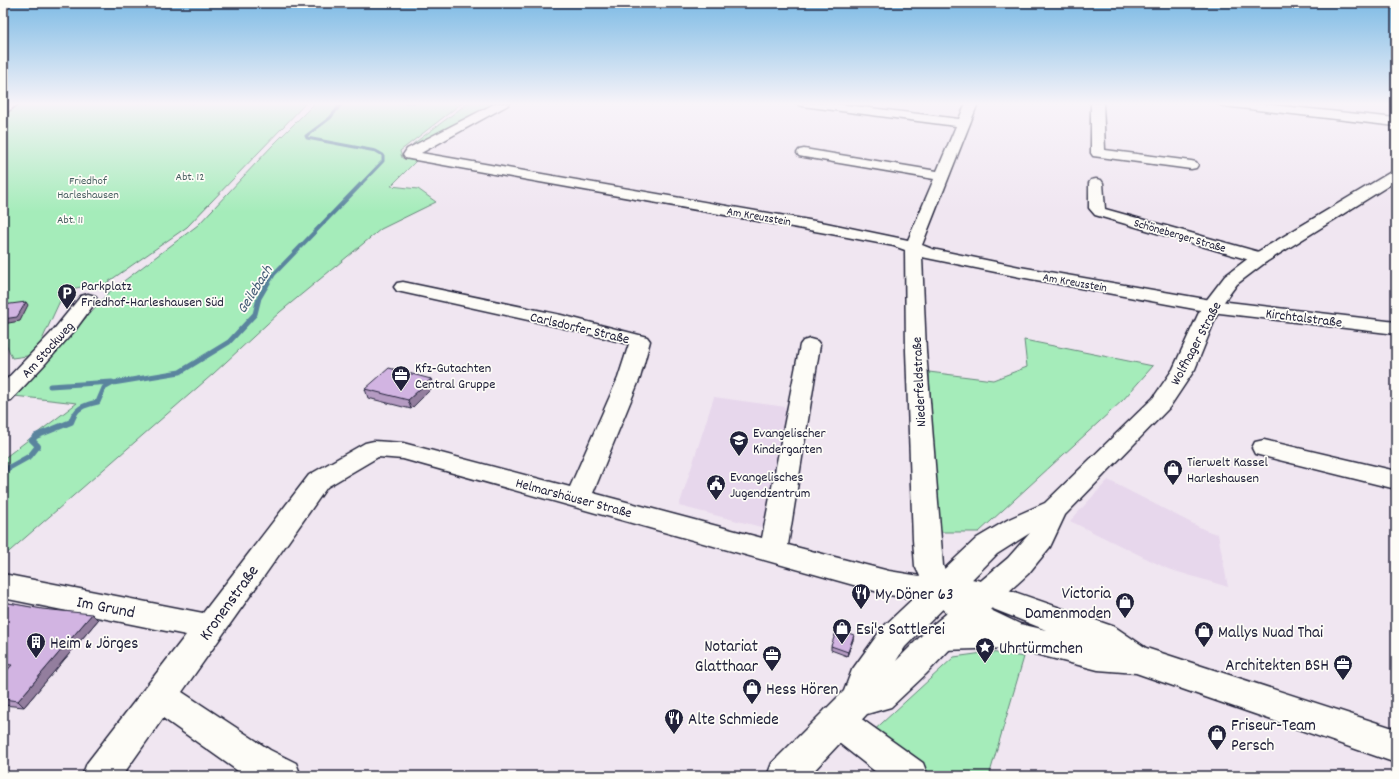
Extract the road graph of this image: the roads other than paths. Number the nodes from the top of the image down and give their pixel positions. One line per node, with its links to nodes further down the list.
1 (435, 139): 9 (street, Am Kreuzstein)
2 (958, 139): 7 (street, Niederfeldstraße)
3 (1098, 139): 5 (street)
4 (804, 153): 7 (street)
5 (1191, 165)
6 (1396, 175): 10 (street, Wolfhager Straße)
7 (943, 176): 9 (street, Niederfeldstraße)
8 (1096, 183): 10 (street, Schöneberger Straße)
9 (913, 247): 13 (street, Am Kreuzstein); 24 (street, Niederfeldstraße)
10 (1260, 258): 13 (street, Wolfhager Straße)
11 (403, 287): 20 (street, Carlsdorfer Straße)
12 (88, 300): 16 (street, Am Stockweg)
13 (1211, 306): 14 (street, Kirchtalstraße); 21 (street, Wolfhager Straße)
14 (1396, 328)
15 (810, 345): 22 (street)
16 (3, 395)
17 (1264, 448): 19 (street)
18 (374, 449): 20 (street, Helmarshäuser Straße); 26 (street, Kronenstraße)
19 (1396, 480)
20 (578, 498): 22 (street, Helmarshäuser Straße)
21 (1054, 510): 24 (street, Wolfhager Straße); 25 (street, Wolfhager Straße)
22 (773, 551): 24 (street, Helmarshäuser Straße)
23 (3, 586): 26 (street, Im Grund)
24 (942, 591): 25 (street); 31 (street, Wolfhager Straße)
25 (977, 604): 27 (street); 28 (street, Wolfhager Straße); 29 (street)
26 (210, 627): 30 (street, Kronenstraße)
27 (1015, 636): 28 (street); 29 (street)
28 (941, 638): 31 (street, Wolfhager Straße)
29 (1136, 659): 32 (street)
30 (160, 696): 33 (street, Kronenstraße); 34 (street)
31 (847, 711): 35 (street, Wolfhager Straße); 36 (street)
32 (1396, 746)
33 (100, 776)
34 (284, 776)
35 (785, 776)
36 (910, 776)

